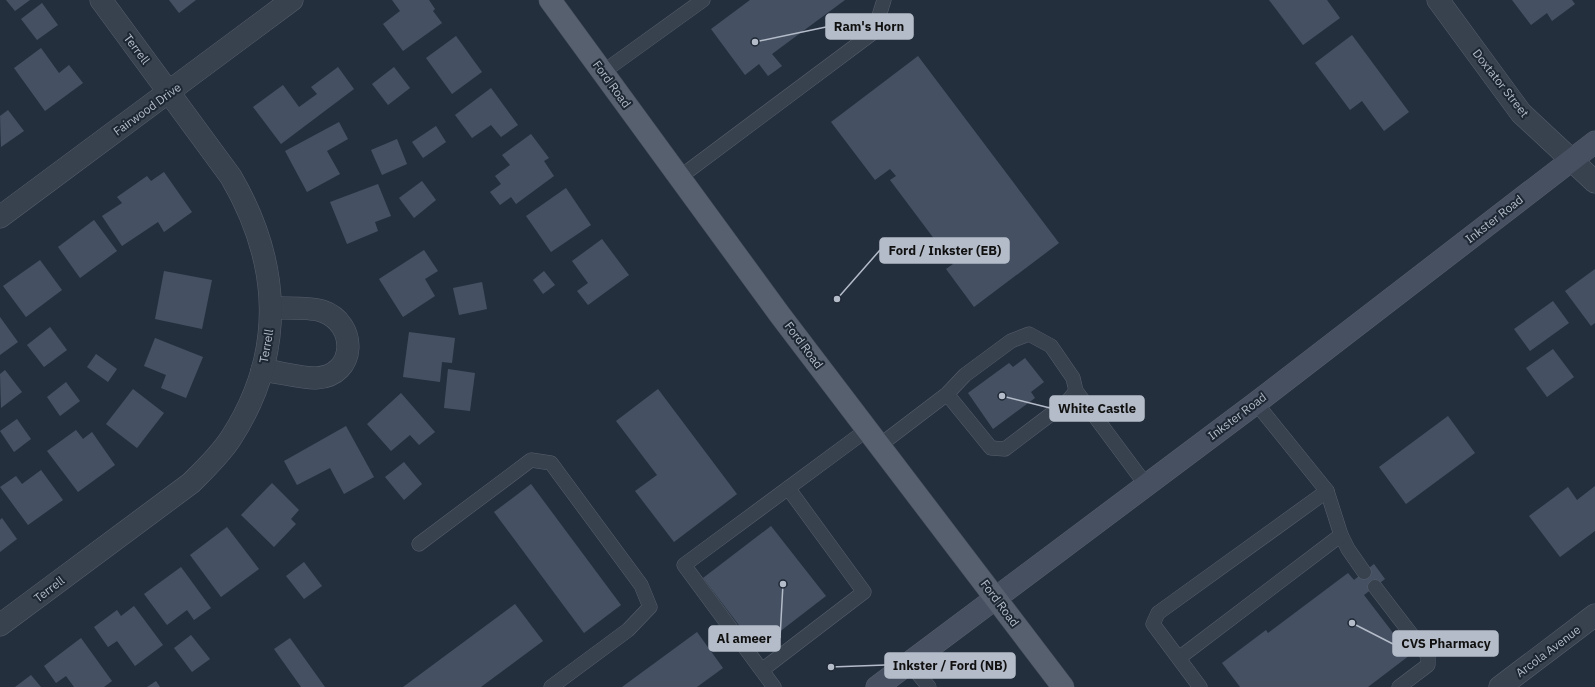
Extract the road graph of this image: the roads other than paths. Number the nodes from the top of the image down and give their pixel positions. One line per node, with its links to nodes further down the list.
1 (101, 0): 8 (street, Terrell)
2 (292, 0): 8 (street, Fairwood Drive)
3 (550, 0): 7 (main road, Ford Road)
4 (703, 0): 7 (lane)
5 (884, 0): 11 (lane)
6 (1438, 0): 10 (street, Doxtator Street)
7 (602, 72): 11 (main road, Ford Road)
8 (169, 93): 13 (street, Fairwood Drive); 14 (street, Terrell)
9 (1595, 142): 10 (main road, Inkster Road)
10 (1572, 160): 12 (street, Doxtator Street); 18 (main road, Inkster Road)
11 (680, 177): 19 (main road, Ford Road)
12 (1595, 182)
13 (0, 216)
14 (270, 308): 15 (street, Terrell); 15 (street)
15 (262, 370): 29 (street, Terrell)
16 (1076, 391): 17 (lane); 17 (lane); 20 (lane)
17 (947, 394): 19 (lane)
18 (1256, 403): 20 (main road, Inkster Road); 22 (lane)
19 (874, 437): 21 (lane); 27 (main road, Ford Road)
20 (1146, 485): 27 (main road, Inkster Road)
21 (788, 488): 32 (lane); 32 (lane)
22 (1327, 491): 23 (lane); 30 (lane)
23 (1341, 535): 25 (lane); 30 (lane)
24 (419, 544): 33 (lane)
25 (1364, 572)
26 (1375, 587): 39 (lane)
27 (996, 598): 31 (main road, Inkster Road); 37 (main road, Ford Road)
28 (1595, 615): 40 (street, Arcola Avenue)
29 (0, 625)
30 (1179, 658): 38 (lane)
31 (909, 662): 35 (main road, Inkster Road); 36 (lane)
32 (762, 670): 34 (lane)
33 (551, 687)
34 (774, 687)
35 (877, 687)
36 (929, 687)
37 (1063, 687)
38 (1200, 687)
39 (1399, 687)
40 (1500, 687)

